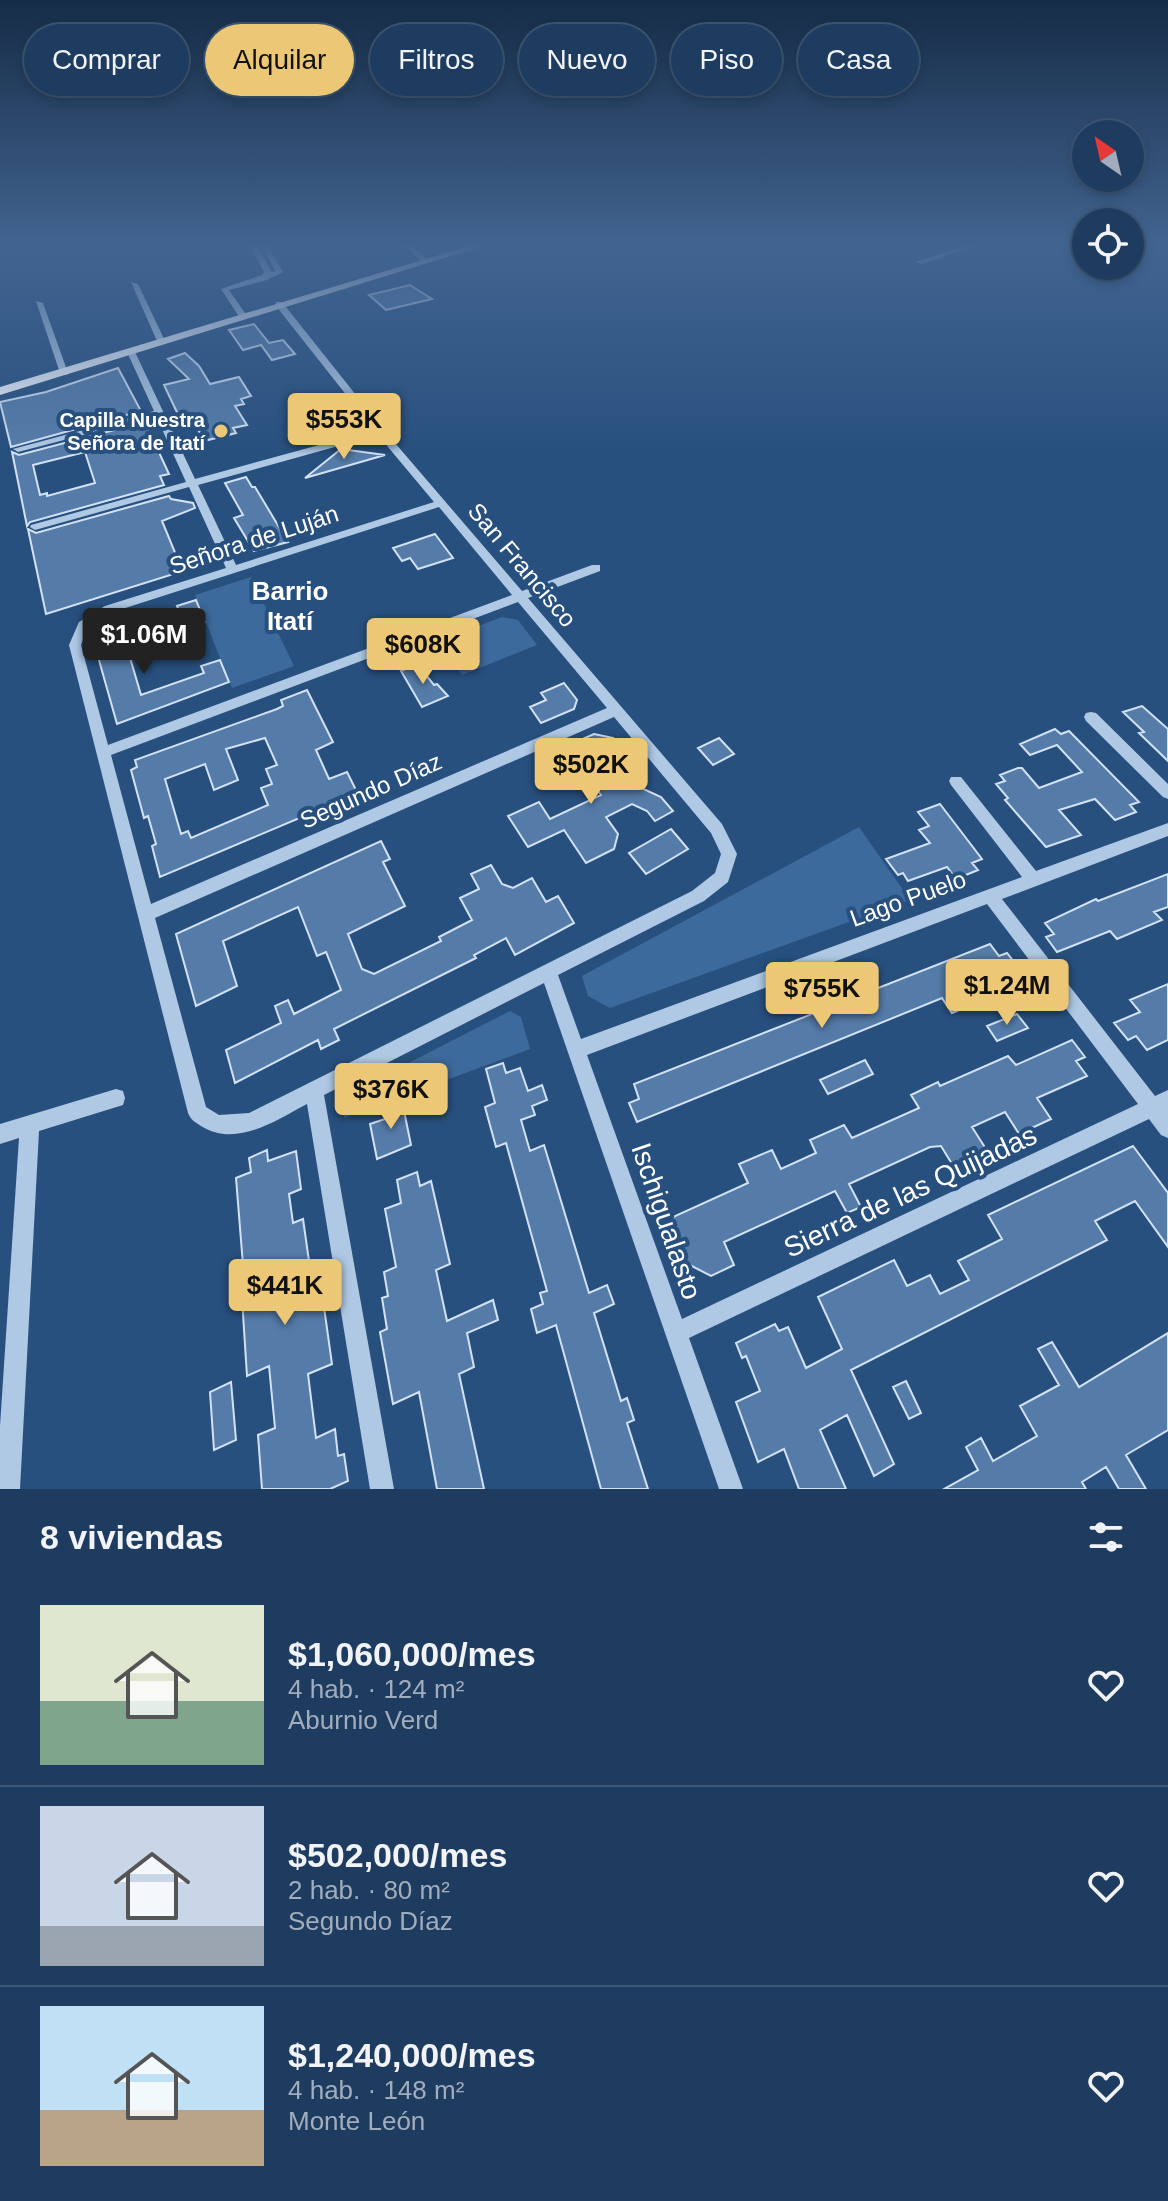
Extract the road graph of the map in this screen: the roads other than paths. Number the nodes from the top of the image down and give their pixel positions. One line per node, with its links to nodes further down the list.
1 (43, 315): 7 (street)
2 (149, 315): 5 (street)
3 (288, 315): 10 (street, San Francisco)
4 (243, 316): 5 (main road)
5 (161, 341): 6 (main road)
6 (131, 352): 7 (main road); 9 (street)
7 (64, 373): 8 (main road)
8 (0, 391)
9 (159, 413): 11 (street); 12 (street)
10 (380, 431): 12 (street); 13 (street, San Francisco)
11 (18, 449)
12 (193, 483): 14 (street); 16 (street)
13 (442, 503): 16 (street, Señora de Luján); 17 (street, San Francisco)
14 (35, 527)
15 (596, 568): 17 (street)
16 (233, 571): 20 (street, Señora de Luján)
17 (520, 597): 18 (street, San Francisco); 20 (street)
18 (616, 710): 26 (street, Segundo Díaz); 27 (street, San Francisco)
19 (1091, 717): 22 (street)
20 (105, 752): 26 (street)
21 (956, 781): 24 (street)
22 (1168, 793)
23 (1168, 829): 24 (street, Lago Puelo)
24 (1034, 880): 25 (street, Lago Puelo)
25 (990, 896): 28 (street, Lago Puelo); 31 (street)
26 (145, 915): 29 (street)
27 (549, 973): 28 (street, Ischigualasto); 29 (street)
28 (577, 1050): 35 (street, Ischigualasto)
29 (314, 1091): 37 (street)
30 (116, 1098): 32 (street)
31 (1160, 1104): 33 (street); 35 (street, Sierra de las Quijadas)
32 (30, 1125): 34 (street); 36 (street)
33 (1168, 1128)
34 (0, 1134)
35 (676, 1333): 38 (street, Ischigualasto)
36 (8, 1489)
37 (382, 1489)
38 (731, 1489)

